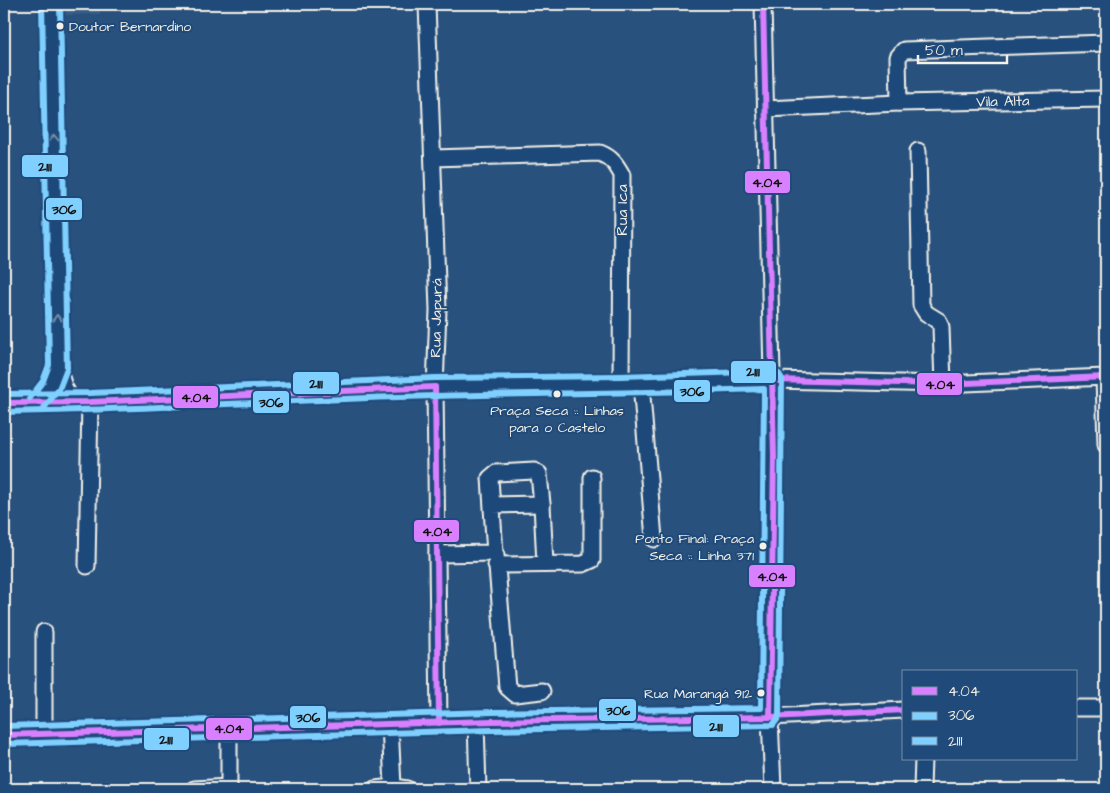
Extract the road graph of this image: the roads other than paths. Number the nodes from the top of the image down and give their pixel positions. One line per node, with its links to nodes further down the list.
1 (51, 4): 10 (street, one-way to 1)
2 (427, 4): 9 (street, Rua Japurá)
3 (763, 4): 7 (street)
4 (1106, 43): 6 (street)
5 (1106, 99): 6 (street, Vila Alta)
6 (899, 103): 7 (street, Vila Alta)
7 (764, 109): 12 (street)
8 (918, 151): 14 (street)
9 (433, 158): 15 (street, Rua Ica); 16 (street, Rua Japurá)
10 (58, 367): 17 (street); 20 (street)
11 (1105, 377): 14 (street); 21 (street)
12 (772, 380): 13 (street); 14 (street); 35 (street)
13 (641, 384): 15 (street); 25 (street)
14 (943, 384)
15 (621, 385): 16 (street)
16 (435, 387): 18 (street); 26 (street, Rua Japurá)
17 (73, 402): 18 (street); 20 (street)
18 (90, 402): 29 (street)
19 (4, 403): 20 (street)
20 (37, 403)
21 (1106, 446)
22 (592, 477): 28 (street)
23 (542, 504): 24 (street); 24 (street); 28 (street)
24 (492, 505): 27 (street)
25 (654, 539)
26 (437, 554): 27 (street); 37 (street, Rua Japurá)
27 (496, 559): 28 (street); 31 (street)
28 (544, 564)
29 (87, 566)
30 (44, 632): 40 (street)
31 (542, 691)
32 (1078, 708): 33 (street)
33 (1106, 708)
34 (902, 710): 35 (street)
35 (770, 717): 36 (street); 48 (street)
36 (476, 722): 37 (street); 47 (street)
37 (439, 723): 38 (street)
38 (390, 724): 39 (street); 44 (street)
39 (229, 727): 40 (street); 43 (street)
40 (44, 734): 41 (street)
41 (4, 735)
42 (923, 760): 49 (street)
43 (229, 788): 45 (street)
44 (400, 788): 46 (street)
45 (194, 789)
46 (375, 789)
47 (478, 789)
48 (773, 789)
49 (922, 789)

